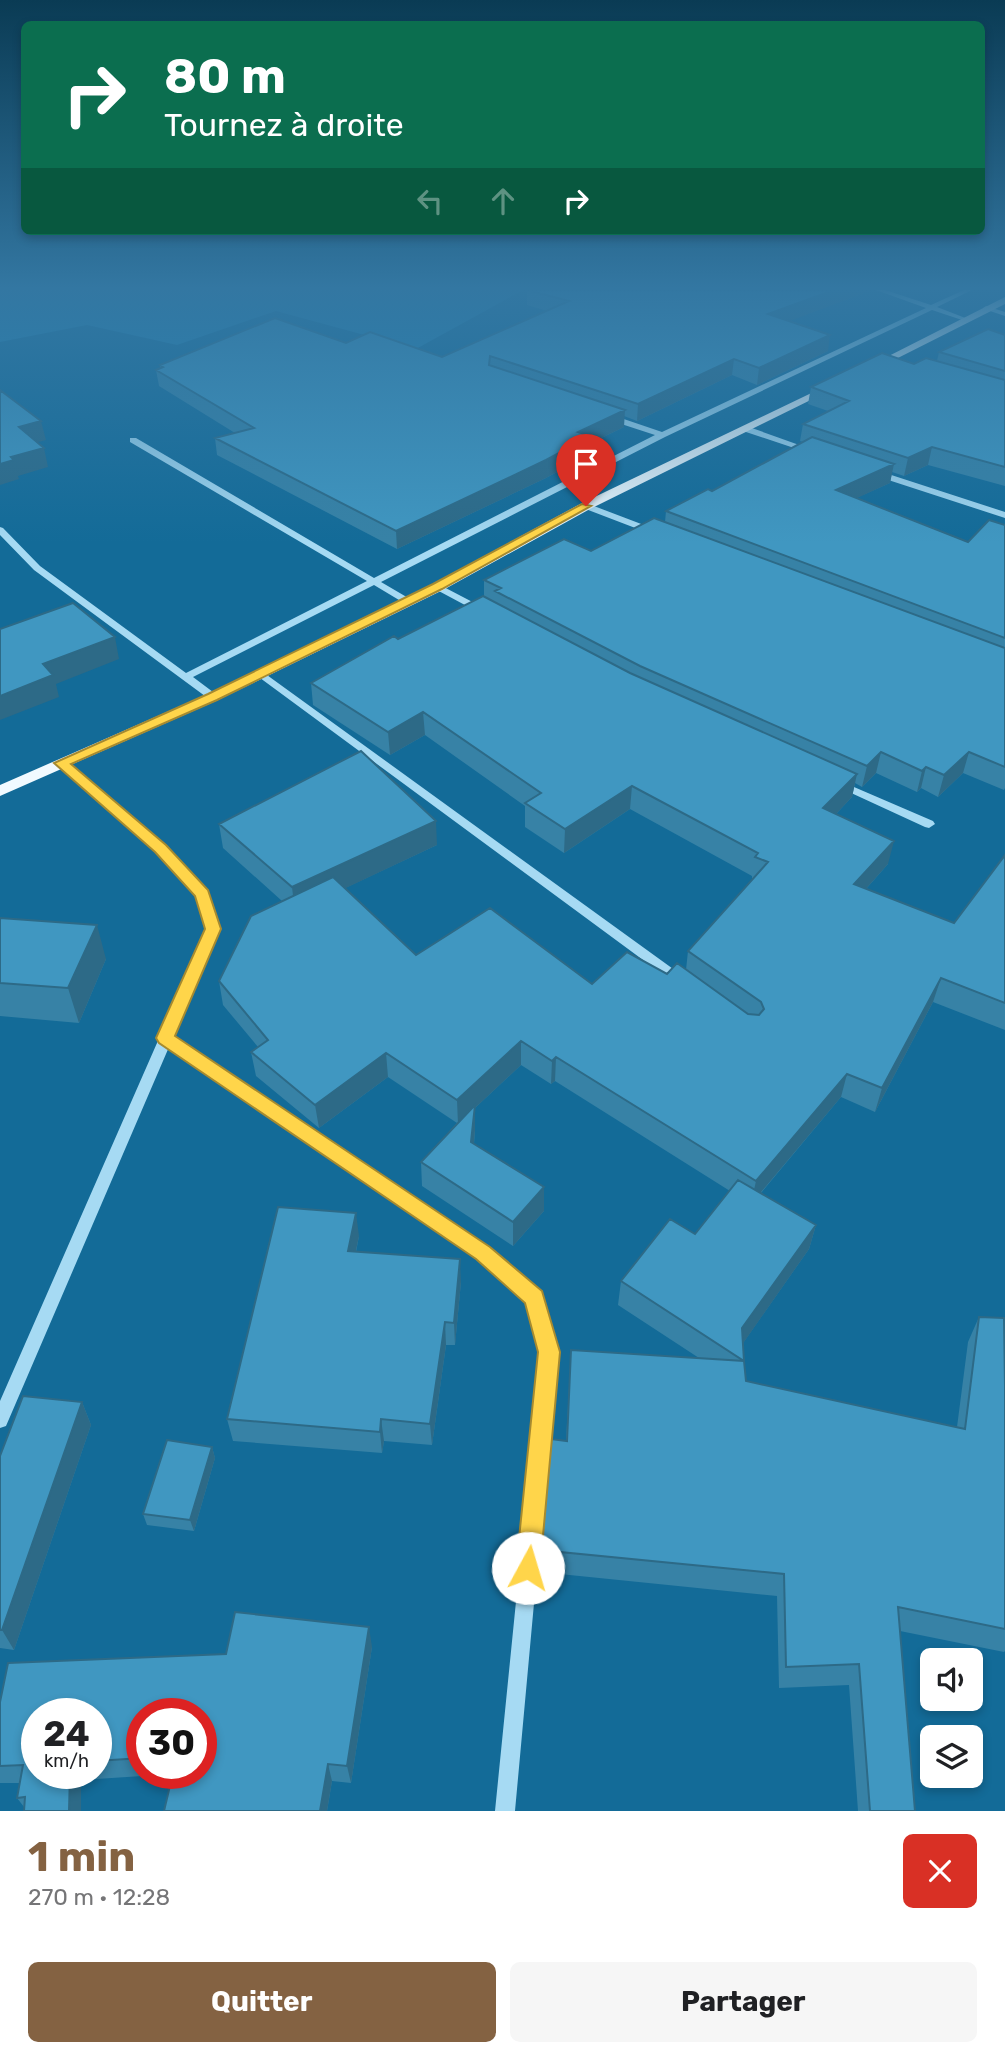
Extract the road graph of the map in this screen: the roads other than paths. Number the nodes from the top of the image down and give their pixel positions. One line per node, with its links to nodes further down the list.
1 (790, 375): 5 (street)
2 (841, 382): 4 (main road)
3 (597, 413): 5 (street)
4 (746, 429): 7 (street); 9 (main road)
5 (662, 435): 13 (street)
6 (133, 440): 13 (street)
7 (820, 454)
8 (869, 471): 10 (street)
9 (586, 506): 12 (street); 14 (main road)
10 (1005, 514)
11 (0, 530): 18 (street)
12 (671, 538)
13 (377, 582): 15 (street); 18 (street)
14 (438, 587): 15 (main road); 16 (street)
15 (407, 601): 17 (main road)
16 (486, 613)
17 (260, 673): 19 (main road); 24 (street)
18 (186, 677): 19 (street)
19 (213, 697): 20 (main road)
20 (61, 763): 22 (main road); 25 (street)
21 (830, 780): 23 (street)
22 (0, 790)
23 (929, 824)
24 (694, 991)
25 (165, 1038): 26 (street); 27 (street)
26 (0, 1420)
27 (505, 1811)

